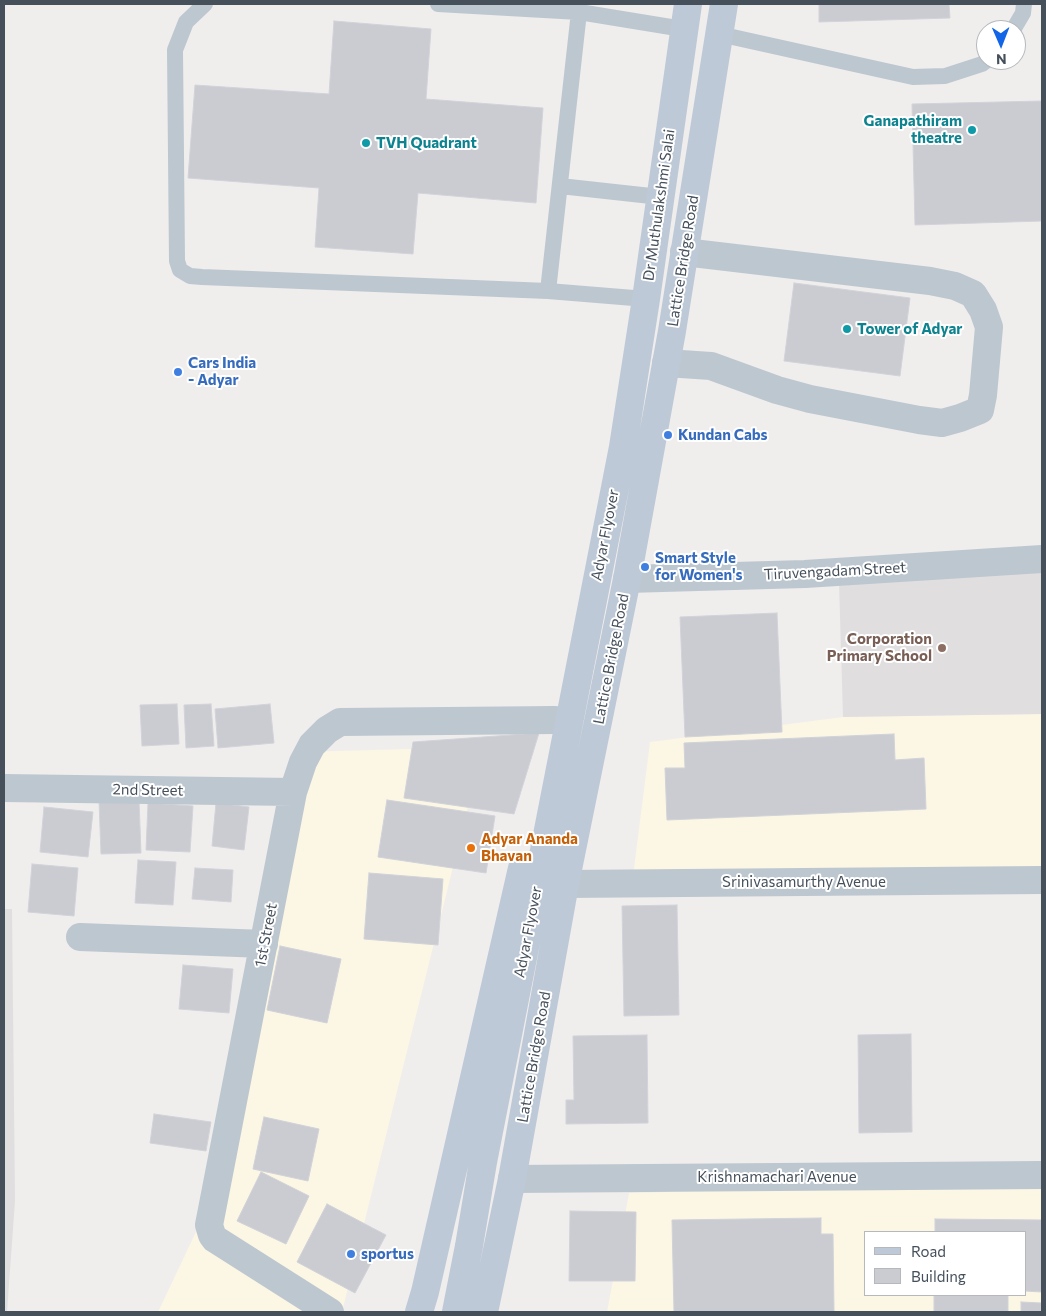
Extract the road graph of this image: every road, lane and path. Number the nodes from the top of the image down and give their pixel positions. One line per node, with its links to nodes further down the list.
1 (205, 4): 13 (lane)
2 (438, 4): 5 (lane)
3 (724, 4): 8 (main road, Lattice Bridge Road)
4 (1024, 4): 7 (lane)
5 (579, 12): 6 (lane); 10 (lane)
6 (685, 17): 11 (main road, Dr Muthulakshmi Salai)
7 (1019, 20)
8 (719, 34): 9 (lane); 12 (main road, Lattice Bridge Road)
9 (976, 66)
10 (560, 186): 11 (lane); 13 (lane)
11 (660, 197): 14 (main road, Dr Muthulakshmi Salai)
12 (684, 252): 15 (main road, Lattice Bridge Road); 15 (street)
13 (548, 291): 14 (lane)
14 (646, 299): 16 (main road, Dr Muthulakshmi Salai)
15 (666, 363): 18 (main road, Lattice Bridge Road)
16 (630, 405): 19 (main road); 30 (main road, Adyar Flyover)
17 (1042, 559): 18 (street, Tiruvengadam Street)
18 (627, 579): 23 (main road, Lattice Bridge Road)
19 (555, 720): 21 (street, 1st Street); 29 (main road)
20 (4, 788): 21 (street, 2nd Street)
21 (293, 792): 25 (street, 1st Street)
22 (1042, 880): 23 (street, Srinivasamurthy Avenue)
23 (565, 884): 27 (main road, Lattice Bridge Road)
24 (80, 937): 25 (street)
25 (264, 944): 28 (street, 1st Street)
26 (1042, 1175): 27 (street, Krishnamachari Avenue)
27 (512, 1179): 31 (main road, Lattice Bridge Road)
28 (330, 1312)
29 (419, 1312)
30 (456, 1312)
31 (484, 1312)

